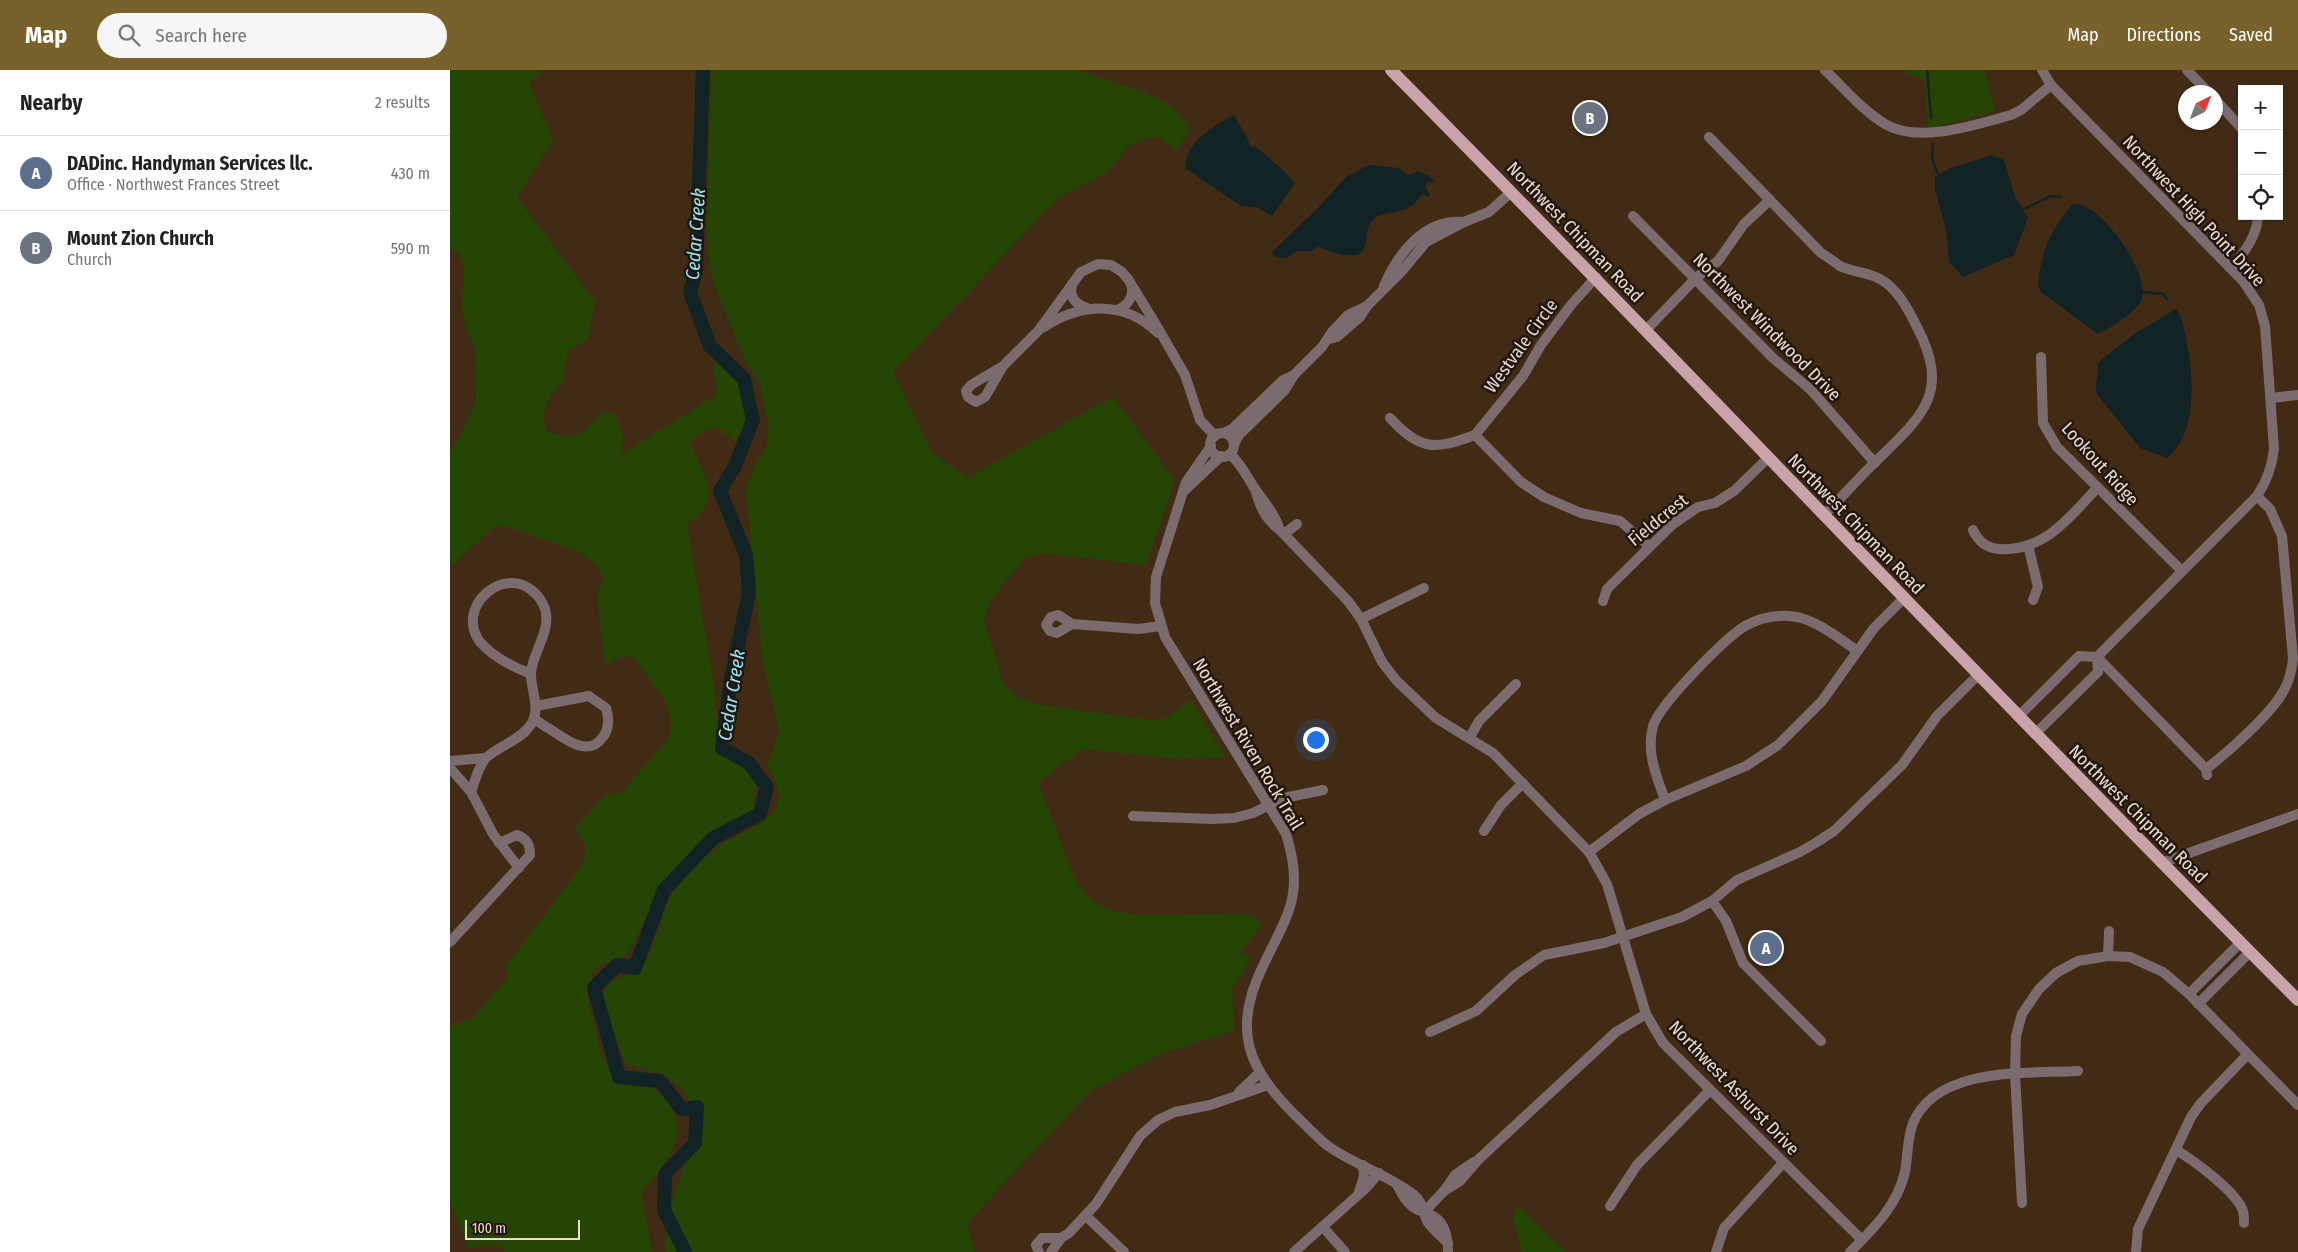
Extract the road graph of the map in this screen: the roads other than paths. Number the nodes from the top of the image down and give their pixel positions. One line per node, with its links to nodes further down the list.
1 (1392, 70): 10 (main road, Northwest Chipman Road)
2 (1825, 70): 5 (street)
3 (2042, 70): 5 (street, Northwest High Point Drive)
4 (2187, 70): 6 (street)
5 (2051, 85): 14 (street, Northwest High Point Drive)
6 (2201, 85)
7 (2223, 108): 8 (street)
8 (2238, 124)
9 (1709, 137): 11 (street)
10 (1511, 192): 15 (main road, Northwest Chipman Road); 26 (street, Northwest Riven Rock Trail)
11 (1770, 200): 16 (street); 34 (street)
12 (1633, 216): 16 (street, Northwest Windwood Drive)
13 (2258, 220): 14 (street)
14 (2230, 268): 28 (street, Northwest High Point Drive)
15 (1596, 277): 22 (main road, Northwest Chipman Road); 30 (street, Westvale Circle)
16 (1696, 278): 22 (street); 34 (street, Northwest Windwood Drive)
17 (1073, 281): 18 (street); 19 (street); 21 (street)
18 (1132, 287): 20 (street); 23 (street)
19 (1087, 308): 20 (street); 21 (street)
20 (1117, 310): 23 (street)
21 (1039, 330): 25 (street)
22 (1646, 330): 33 (main road, Northwest Chipman Road)
23 (1164, 339): 31 (street)
24 (2041, 357): 35 (street, Lookout Ridge)
25 (1003, 366)
26 (1294, 375): 31 (street, Northwest Riven Rock Trail); 32 (street, Northwest Riven Rock Trail)
27 (2298, 395): 28 (street)
28 (2271, 398): 37 (street, Northwest High Point Drive)
29 (1390, 418): 30 (street)
30 (1475, 435): 43 (street)
31 (1216, 438): 32 (street); 32 (street); 36 (street, Northwest Riven Rock Trail)
32 (1228, 451): 36 (street, Northwest Riven Rock Trail); 41 (street, Northwest Ashurst Drive)
33 (1768, 458): 38 (main road, Northwest Chipman Road); 43 (street, Fieldcrest)
34 (1875, 462): 38 (street)
35 (2097, 488): 42 (street); 44 (street, Lookout Ridge)
36 (1184, 490): 51 (street, Northwest Riven Rock Trail)
37 (2257, 496): 44 (street, Northwest High Point Drive); 53 (street)
38 (1824, 515): 46 (main road, Northwest Chipman Road)
39 (1297, 524): 41 (street)
40 (1973, 530): 42 (street)
41 (1282, 532): 49 (street, Northwest Ashurst Drive)
42 (2028, 545): 47 (street)
43 (1649, 546): 48 (street, Fieldcrest)
44 (2182, 571): 53 (street, Northwest High Point Drive)
45 (1424, 588): 49 (street)
46 (1904, 598): 52 (street); 55 (main road, Northwest Chipman Road)
47 (2033, 600)
48 (1603, 601)
49 (1361, 619): 61 (street, Northwest Ashurst Drive)
50 (1072, 624): 51 (street)
51 (1160, 626): 69 (street, Northwest Riven Rock Trail)
52 (1856, 650): 68 (street); 68 (street)
53 (2097, 657): 58 (street); 60 (street, Northwest High Point Drive)
54 (531, 674): 54 (street); 57 (street)
55 (1977, 676): 58 (main road, Northwest Chipman Road); 77 (street)
56 (1516, 684): 61 (street)
57 (536, 706): 59 (street); 59 (street)
58 (2018, 717): 60 (main road, Northwest Chipman Road)
59 (534, 718): 62 (street)
60 (2035, 734): 75 (main road, Northwest Chipman Road)
61 (1470, 737): 65 (street, Northwest Ashurst Drive)
62 (485, 758): 63 (street); 67 (street)
63 (450, 762)
64 (450, 768): 67 (street)
65 (1523, 783): 72 (street); 74 (street, Northwest Ashurst Drive)
66 (1323, 790): 69 (street)
67 (471, 792): 73 (street)
68 (1665, 800): 74 (street)
69 (1268, 806): 71 (street); 91 (street, Northwest Riven Rock Trail)
70 (2298, 814): 75 (street)
71 (1133, 816)
72 (1484, 830)
73 (499, 842): 76 (street); 76 (street)
74 (1589, 852): 79 (street, Northwest Ashurst Drive)
75 (2161, 863): 81 (main road, Northwest Chipman Road)
76 (519, 868): 80 (street)
77 (1712, 901): 79 (street); 88 (street)
78 (2109, 931): 82 (street)
79 (1624, 936): 86 (street, Northwest Ashurst Drive); 87 (street)
80 (450, 942)
81 (2246, 947): 83 (street); 84 (main road, Northwest Chipman Road); 85 (street)
82 (2108, 956): 83 (street); 92 (street)
83 (2188, 994): 85 (street)
84 (2298, 1000)
85 (2198, 1004): 89 (street)
86 (1646, 1014): 94 (street, Northwest Ashurst Drive); 104 (street)
87 (1430, 1032)
88 (1821, 1041)
89 (2247, 1055): 96 (street); 97 (street)
90 (2078, 1071): 92 (street)
91 (1259, 1073): 93 (street, Northwest Riven Rock Trail); 95 (street)
92 (2015, 1074): 102 (street); 109 (street)
93 (1268, 1086): 95 (street); 99 (street, Northwest Riven Rock Trail)
94 (1710, 1090): 98 (street, Northwest Ashurst Drive); 103 (street)
95 (1237, 1094): 105 (street)
96 (2298, 1105)
97 (2176, 1150): 106 (street); 118 (street)
98 (1783, 1163): 109 (street, Northwest Ashurst Drive); 116 (street)
99 (1363, 1165): 100 (street, Northwest Riven Rock Trail); 101 (street)
100 (1379, 1173): 101 (street); 104 (street, Northwest Riven Rock Trail)
101 (1359, 1192): 107 (street)
102 (2022, 1203)
103 (1610, 1206)
104 (1424, 1212): 110 (street, Northwest Riven Rock Trail)
105 (1086, 1216): 108 (street); 113 (street)
106 (2244, 1223)
107 (1323, 1227): 114 (street); 115 (street)
108 (1061, 1238): 111 (street); 112 (street)
109 (1862, 1240): 117 (street)
110 (1448, 1248)
111 (1039, 1252)
112 (1051, 1252)
113 (1124, 1252)
114 (1294, 1252)
115 (1345, 1252)
116 (1716, 1252)
117 (1850, 1252)
118 (2136, 1252)

